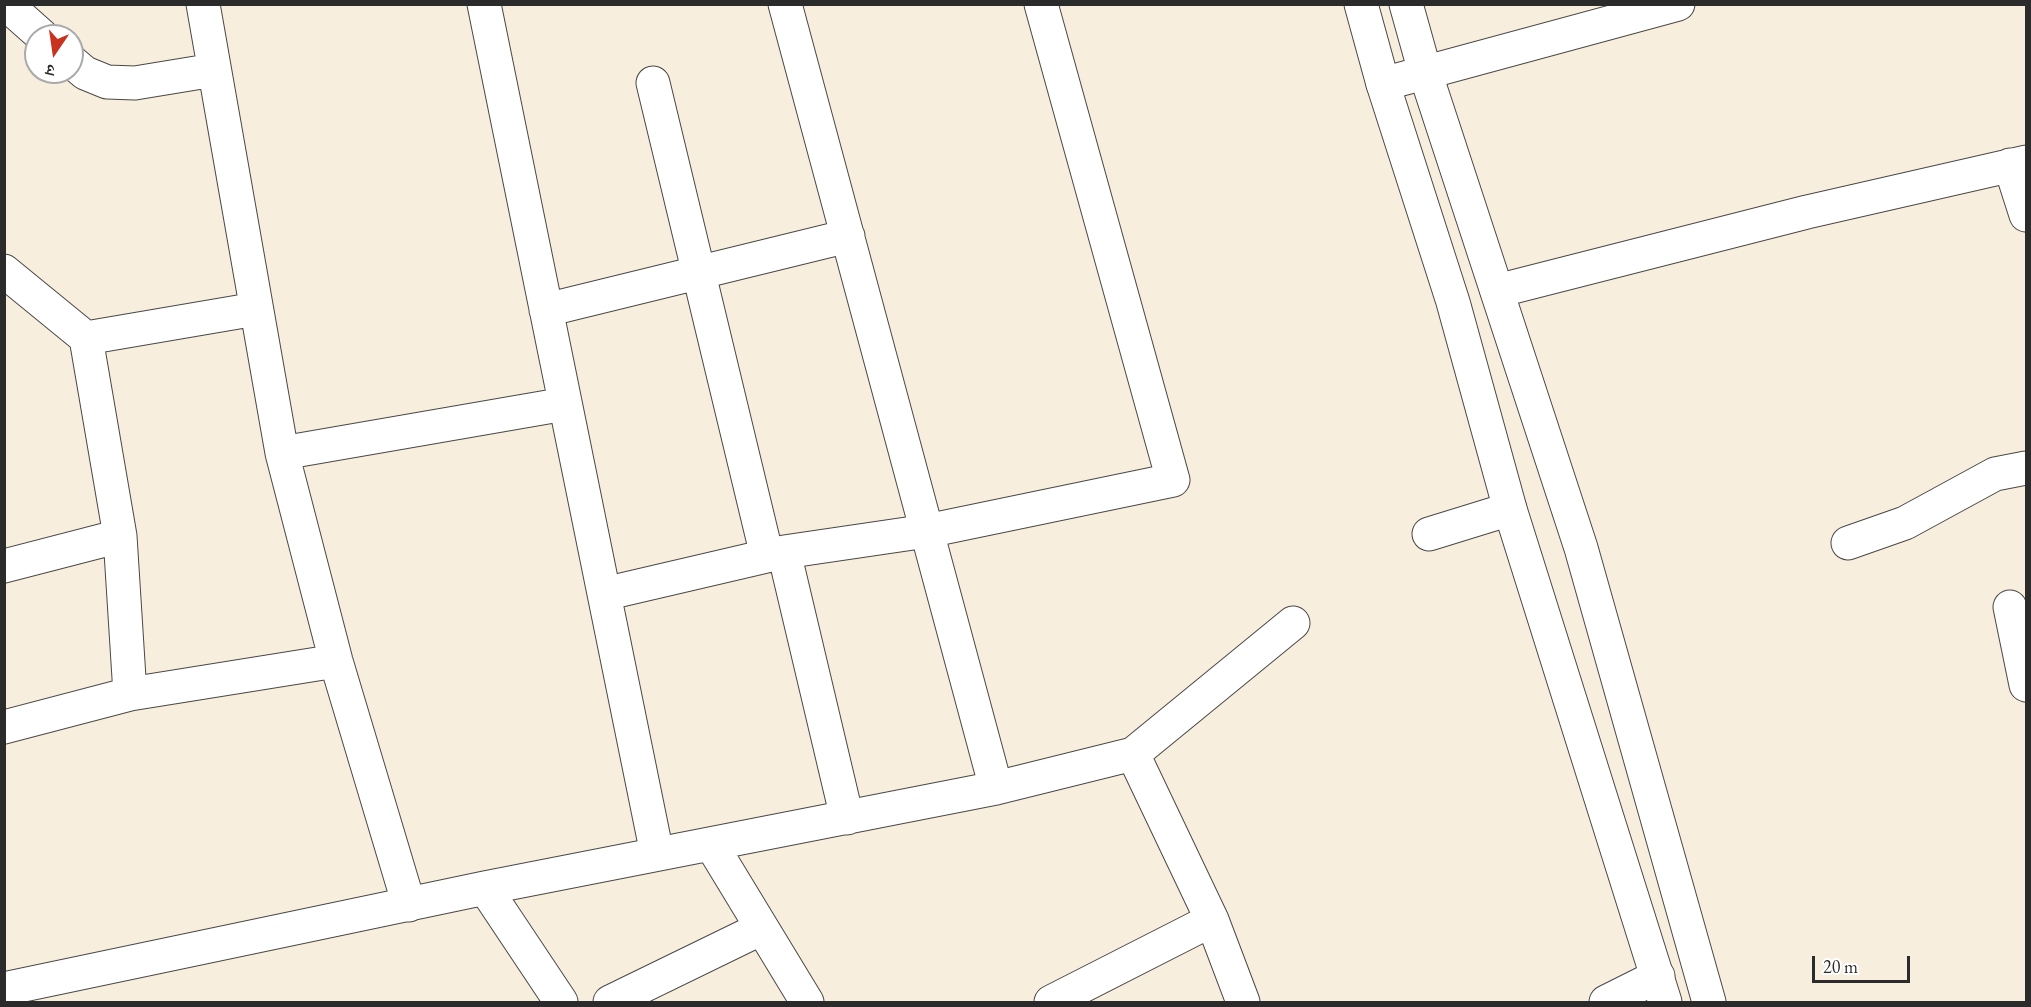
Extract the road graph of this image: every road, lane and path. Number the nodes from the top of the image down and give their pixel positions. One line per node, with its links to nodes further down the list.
1 (6, 4): 9 (street)
2 (203, 4): 10 (street)
3 (484, 4): 22 (street)
4 (785, 4): 17 (street)
5 (1041, 4): 28 (street)
6 (1360, 4): 14 (street)
7 (1406, 4): 12 (street)
8 (1673, 5): 12 (street)
9 (28, 24)
10 (214, 70): 11 (street); 21 (street)
11 (84, 71)
12 (1425, 72): 14 (street); 20 (street)
13 (653, 84): 19 (street)
14 (1383, 84): 27 (street)
15 (2018, 163): 16 (street); 20 (street)
16 (2026, 215)
17 (848, 236): 19 (street); 28 (street)
18 (4, 270): 23 (street)
19 (699, 273): 22 (street); 32 (street)
20 (1497, 291): 58 (street)
21 (256, 309): 23 (street); 25 (street)
22 (546, 310): 24 (street)
23 (86, 338): 30 (street)
24 (565, 404): 25 (street); 34 (street)
25 (282, 453): 37 (street)
26 (2026, 468): 31 (street)
27 (1509, 509): 29 (street); 51 (street)
28 (927, 531): 32 (street); 42 (street)
29 (1429, 534)
30 (120, 536): 33 (street); 39 (street)
31 (1848, 543)
32 (775, 554): 34 (street); 43 (street)
33 (4, 566)
34 (604, 594): 45 (street)
35 (2010, 607): 38 (street)
36 (1293, 623): 41 (street)
37 (336, 661): 39 (street); 47 (street)
38 (2026, 685)
39 (130, 694): 40 (street)
40 (4, 727)
41 (1133, 754): 42 (street); 48 (street)
42 (996, 788): 43 (street)
43 (847, 818): 44 (street)
44 (711, 844): 45 (street); 49 (street)
45 (657, 855): 46 (street)
46 (485, 888): 47 (street); 53 (street)
47 (409, 904): 50 (street)
48 (1212, 920): 52 (street); 56 (street)
49 (762, 928): 54 (street); 55 (street)
50 (4, 989)
51 (1661, 989): 57 (street)
52 (1070, 998)
53 (561, 1002)
54 (610, 1002)
55 (807, 1002)
56 (1243, 1002)
57 (1606, 1002)
58 (1710, 1002)

